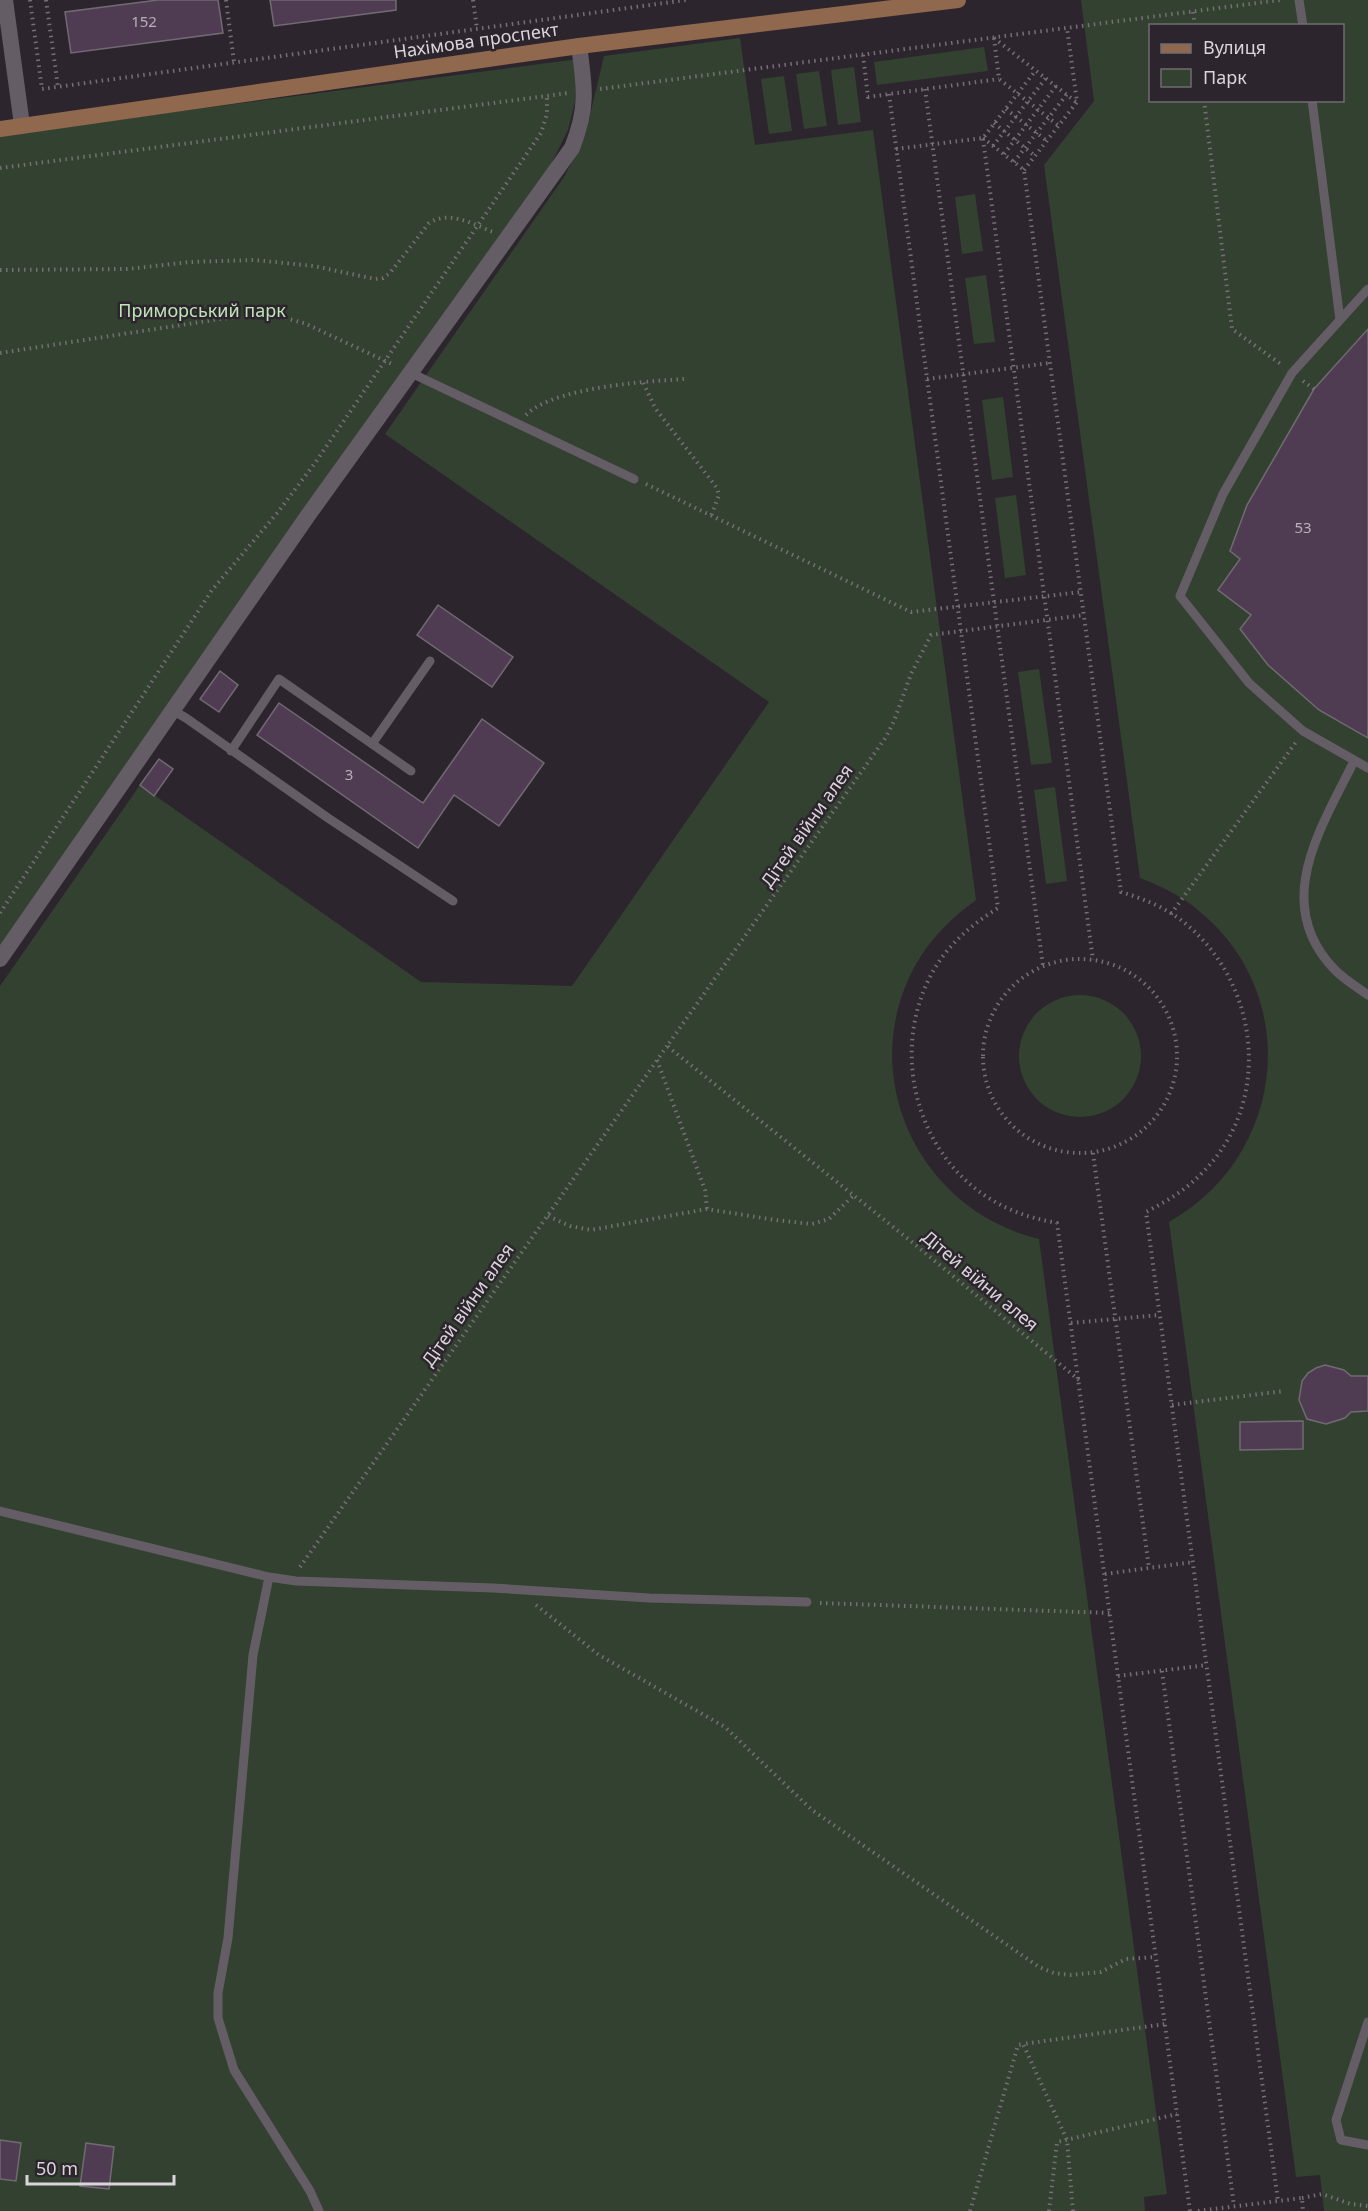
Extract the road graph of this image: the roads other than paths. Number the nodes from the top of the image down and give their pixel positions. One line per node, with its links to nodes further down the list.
1 (958, 0): 5 (main road, Нахімова проспект)
2 (1299, 0): 4 (lane)
3 (4, 8): 7 (street)
4 (1303, 24)
5 (579, 46): 7 (main road, Нахімова проспект); 11 (street)
6 (1312, 102): 10 (lane)
7 (21, 125): 8 (main road, Нахімова проспект)
8 (0, 129)
9 (1368, 289): 10 (lane)
10 (1340, 320): 17 (lane)
11 (411, 373): 12 (lane); 14 (street)
12 (634, 479)
13 (430, 661): 15 (lane)
14 (172, 710): 16 (lane); 21 (street)
15 (372, 744): 16 (lane); 19 (lane)
16 (231, 751): 20 (lane)
17 (1354, 761): 18 (lane); 22 (lane)
18 (1368, 768)
19 (411, 771)
20 (453, 901)
21 (0, 959)
22 (1368, 995)
23 (0, 1511): 24 (lane)
24 (269, 1577): 25 (lane); 28 (lane)
25 (807, 1602)
26 (1368, 2022): 27 (lane)
27 (1368, 2145)
28 (319, 2211)

